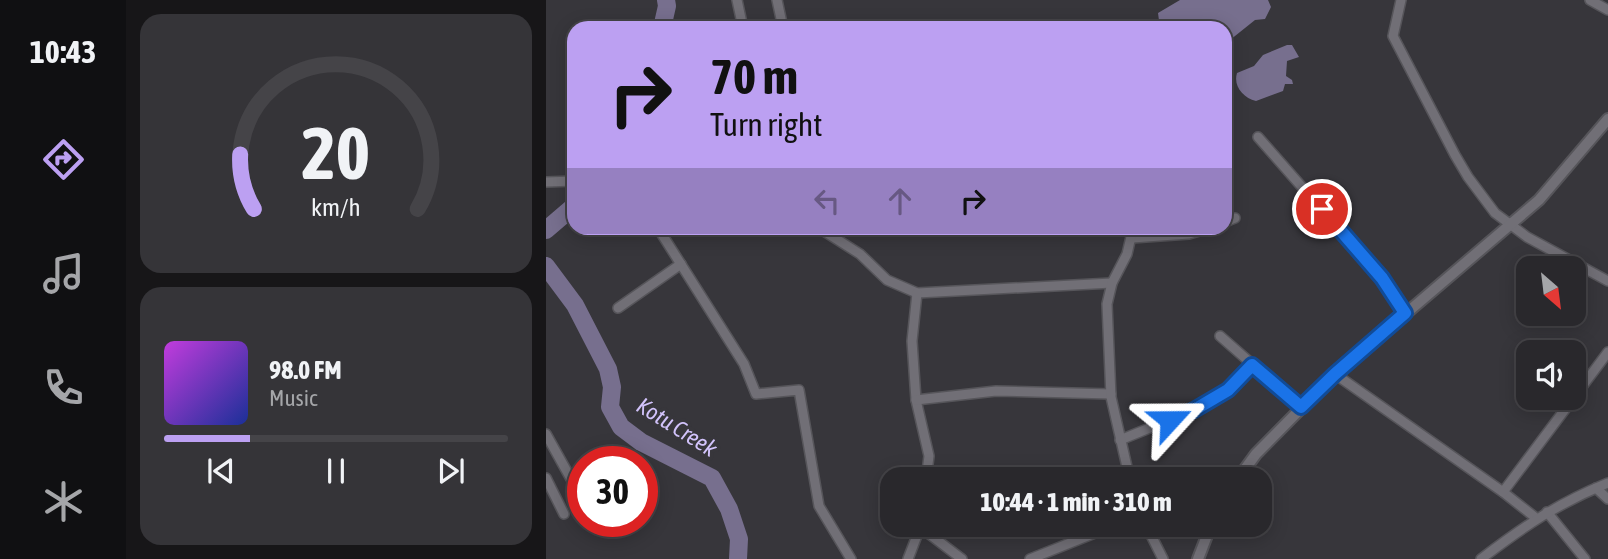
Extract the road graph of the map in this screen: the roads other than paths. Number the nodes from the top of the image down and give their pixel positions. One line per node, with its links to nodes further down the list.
1 (737, 0): 6 (street)
2 (777, 0): 7 (street)
3 (1401, 0): 14 (street)
4 (1590, 0): 5 (street)
5 (1608, 10)
6 (742, 21)
7 (782, 21)
8 (1608, 119): 14 (street)
9 (1258, 137): 23 (street)
10 (567, 181): 11 (street)
11 (546, 182)
12 (1235, 218): 13 (street)
13 (1232, 219)
14 (1509, 225): 19 (street); 23 (street)
15 (662, 235): 18 (street)
16 (830, 235): 21 (street)
17 (1132, 235): 20 (street)
18 (681, 264): 22 (street); 50 (street)
19 (1608, 281)
20 (1112, 283): 21 (street); 28 (street)
21 (917, 293): 29 (street)
22 (618, 308)
23 (1405, 313): 27 (street)
24 (1220, 337): 26 (street)
25 (1608, 352): 40 (street)
26 (1252, 365): 30 (street); 32 (street)
27 (1335, 374): 30 (street); 40 (street)
28 (1111, 394): 29 (street); 32 (street)
29 (916, 400): 33 (street)
30 (1301, 407): 35 (street)
31 (546, 434): 36 (street)
32 (1120, 440): 34 (street)
33 (928, 467)
34 (1127, 467)
35 (1246, 467)
36 (567, 472)
37 (546, 478): 43 (street)
38 (1608, 483): 39 (street)
39 (1596, 488): 41 (street); 42 (street)
40 (1503, 492): 44 (street)
41 (1608, 499)
42 (1547, 512): 44 (street); 57 (street)
43 (564, 514)
44 (1536, 518): 56 (street)
45 (917, 537): 51 (street)
46 (935, 537): 52 (street)
47 (1085, 537): 53 (street)
48 (1152, 537): 54 (street)
49 (1207, 537): 55 (street)
50 (851, 559)
51 (908, 559)
52 (962, 559)
53 (1030, 559)
54 (1163, 559)
55 (1199, 559)
56 (1481, 559)
57 (1585, 559)

